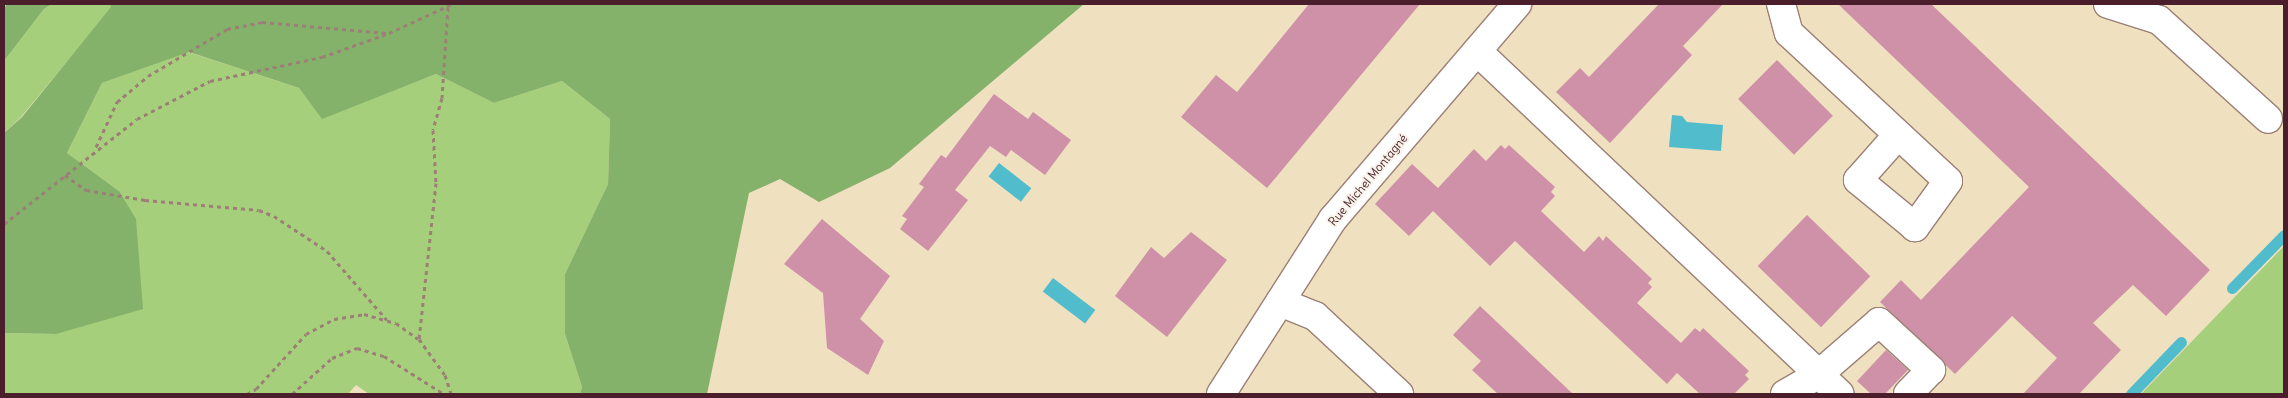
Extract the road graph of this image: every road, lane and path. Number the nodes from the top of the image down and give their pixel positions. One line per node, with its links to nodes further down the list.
1 (452, 4): 4 (path)
2 (1781, 4): 9 (street)
3 (2108, 4): 8 (street)
4 (448, 7): 6 (path); 15 (path)
5 (1508, 7): 7 (street, Rue Michel Montagné)
6 (389, 34): 10 (path); 10 (path)
7 (1478, 50): 13 (street, Rue Michel Montagné); 16 (street)
8 (2268, 119)
9 (1897, 136)
10 (96, 148): 11 (path)
11 (64, 174): 12 (path); 14 (path)
12 (4, 224)
13 (1280, 302): 21 (street, Rue Michel Montagné); 22 (street)
14 (387, 320): 15 (path); 17 (path)
15 (419, 339): 20 (path)
16 (1819, 374): 23 (street); 24 (street); 25 (street)
17 (246, 394)
18 (292, 394): 19 (path)
19 (444, 394)
20 (451, 394)
21 (1221, 394)
22 (1399, 394)
23 (1785, 394)
24 (1840, 394)
25 (1908, 394)

